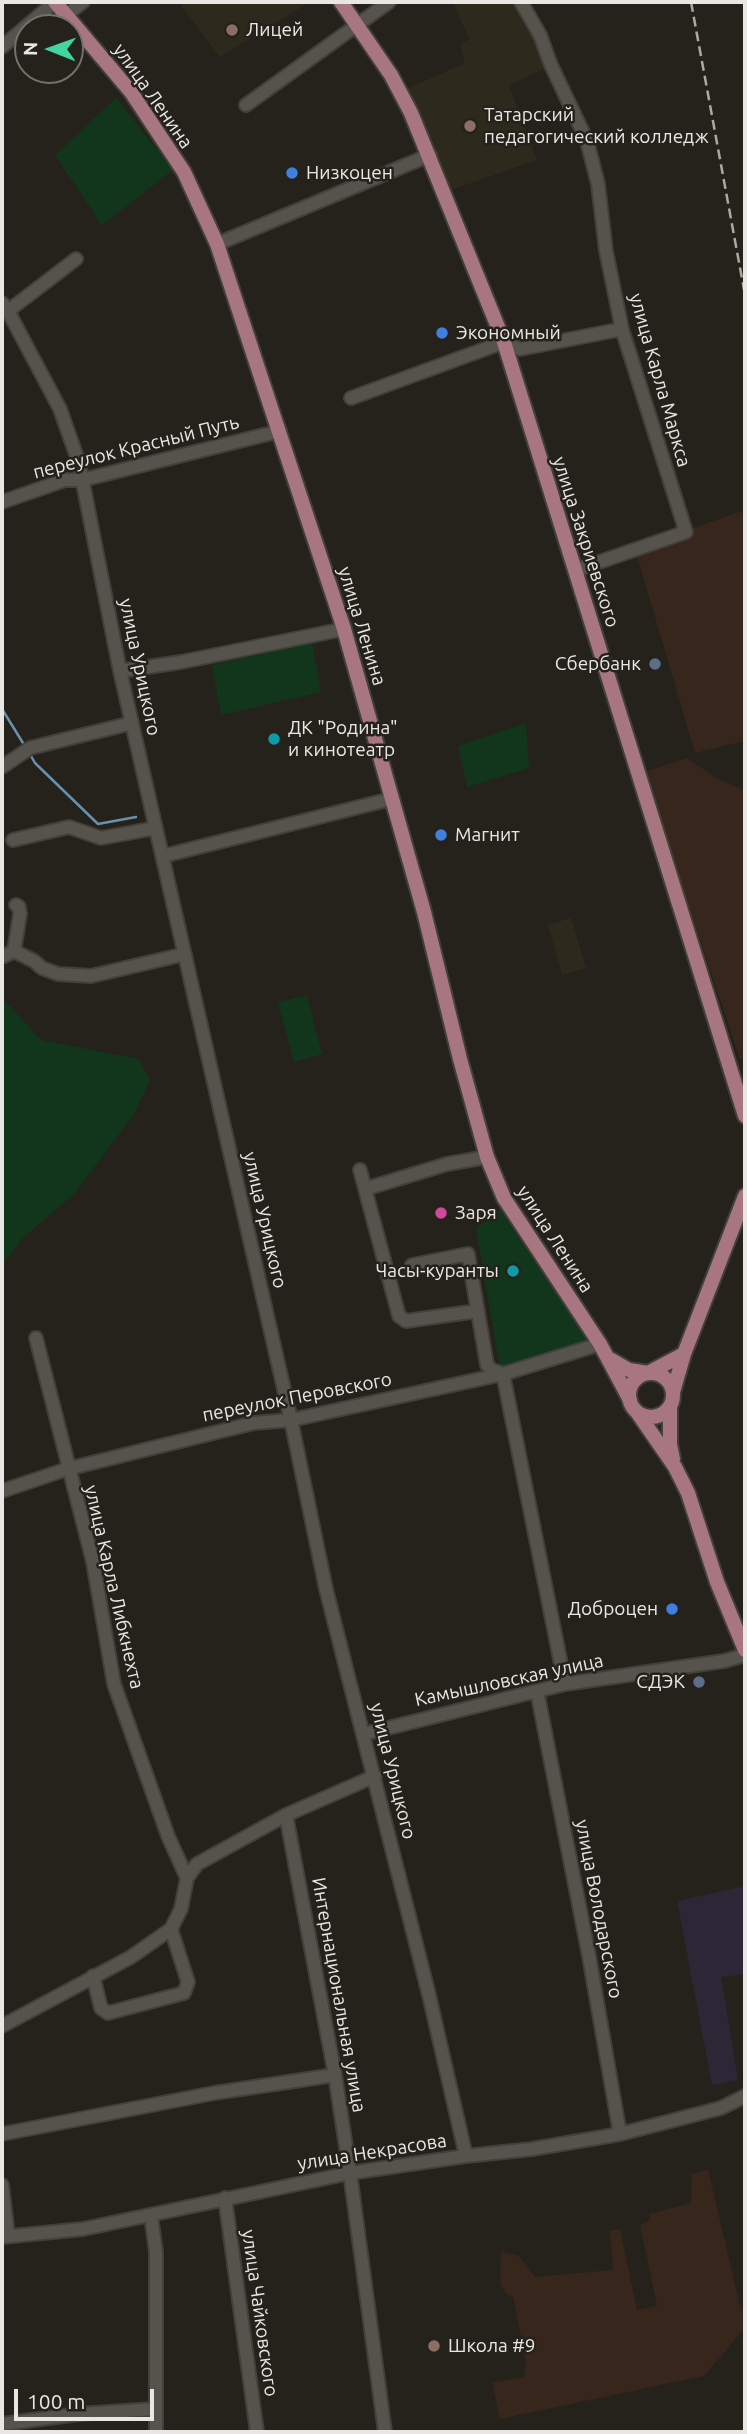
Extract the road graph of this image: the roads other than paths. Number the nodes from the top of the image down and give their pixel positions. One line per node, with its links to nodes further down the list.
1 (55, 2): 9 (street)
2 (83, 2): 6 (street)
3 (341, 2): 7 (main road, улица Закриевского)
4 (389, 2): 7 (street)
5 (521, 2): 15 (street, улица Карла Маркса)
6 (67, 14)
7 (358, 24): 10 (street); 11 (main road, улица Закриевского)
8 (84, 36): 12 (main road, улица Ленина)
9 (2, 47)
10 (246, 105)
11 (430, 155): 12 (street); 16 (main road, улица Закриевского)
12 (217, 244): 18 (main road, улица Ленина)
13 (76, 259): 14 (street)
14 (5, 307): 19 (street, улица Урицкого)
15 (622, 330): 16 (street); 21 (street, улица Карла Маркса)
16 (505, 342): 17 (street); 21 (main road, улица Закриевского)
17 (351, 398)
18 (280, 431): 19 (street, переулок Красный Путь); 22 (main road, улица Ленина)
19 (82, 480): 20 (street, переулок Красный Путь); 23 (street, улица Урицкого)
20 (2, 502)
21 (576, 570): 32 (main road, улица Закриевского)
22 (344, 629): 23 (street); 26 (main road, улица Ленина)
23 (120, 671): 24 (street, улица Урицкого)
24 (132, 723): 25 (street); 27 (street, улица Урицкого)
25 (2, 767)
26 (391, 799): 29 (street); 33 (main road, улица Ленина)
27 (156, 828): 28 (street); 29 (street, улица Урицкого)
28 (13, 840)
29 (163, 856): 31 (street, улица Урицкого)
30 (16, 905): 31 (street)
31 (185, 954): 46 (street, улица Урицкого)
32 (745, 1116)
33 (487, 1157): 35 (street); 40 (main road, улица Ленина)
34 (360, 1170): 35 (street)
35 (365, 1189): 38 (street)
36 (745, 1196): 41 (main road)
37 (412, 1265): 38 (street)
38 (477, 1311): 43 (street)
39 (36, 1338): 48 (street, улица Карла Либкнехта)
40 (600, 1344): 42 (main road); 43 (street, переулок Перовского); 45 (main road, улица Ленина)
41 (684, 1354): 42 (main road); 44 (main road)
42 (648, 1373): 44 (main road); 45 (main road)
43 (503, 1374): 46 (street, переулок Перовского); 51 (street)
44 (671, 1399): 45 (main road); 47 (main road)
45 (634, 1406): 47 (main road, улица Ленина)
46 (291, 1420): 48 (street, переулок Перовского); 53 (street, улица Урицкого)
47 (675, 1467): 50 (main road, улица Ленина)
48 (67, 1469): 49 (street, переулок Перовского); 56 (street, улица Карла Либкнехта)
49 (2, 1491)
50 (745, 1653): 51 (street, Камышловская улица)
51 (565, 1684): 52 (street, Камышловская улица)
52 (537, 1691): 53 (street, Камышловская улица); 63 (street, улица Володарского)
53 (364, 1734): 54 (street, улица Урицкого)
54 (375, 1776): 55 (street); 64 (street, улица Урицкого)
55 (286, 1815): 56 (street); 60 (street, Интернациональная улица)
56 (187, 1878): 57 (street)
57 (171, 1929): 58 (street); 58 (street)
58 (93, 1976): 59 (street)
59 (2, 2026)
60 (335, 2075): 62 (street); 65 (street, Интернациональная улица)
61 (745, 2096): 63 (street, улица Некрасова)
62 (2, 2134)
63 (620, 2134): 64 (street, улица Некрасова)
64 (466, 2156): 65 (street, улица Некрасова)
65 (351, 2173): 67 (street, улица Некрасова); 75 (street, Интернациональная улица)
66 (2, 2185): 69 (street)
67 (225, 2198): 68 (street, улица Некрасова); 74 (street, улица Чайковского)
68 (151, 2216): 69 (street, улица Некрасова); 70 (street)
69 (5, 2236)
70 (155, 2409): 72 (street); 73 (street)
71 (2, 2422): 72 (street)
72 (27, 2426)
73 (156, 2432)
74 (257, 2432)
75 (385, 2432)

